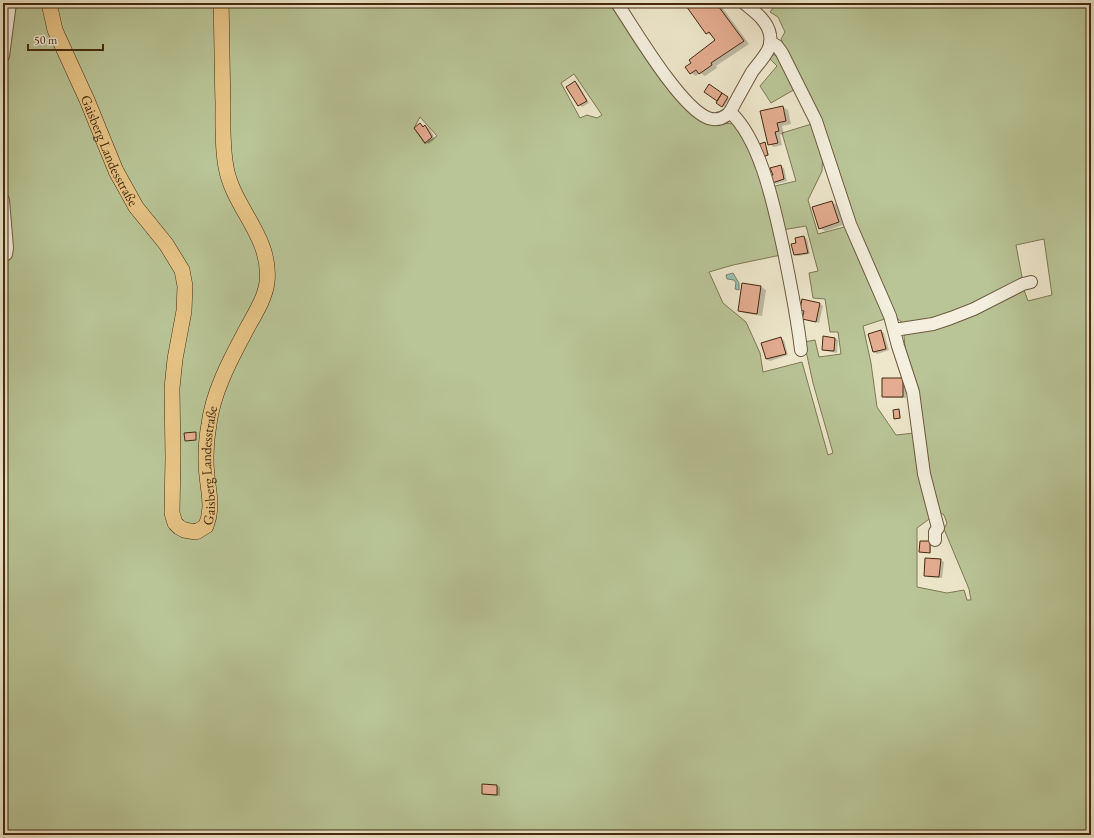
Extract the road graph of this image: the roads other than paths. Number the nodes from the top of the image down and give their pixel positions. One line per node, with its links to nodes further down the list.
1 (10, 3): 7 (street)
2 (50, 3): 3 (main road, Gaisberg Landesstraße)
3 (221, 3)
4 (617, 3): 8 (street)
5 (744, 3): 6 (street)
6 (770, 42): 8 (street); 12 (street)
7 (3, 56)
8 (730, 112): 13 (street)
9 (3, 200): 10 (street)
10 (4, 255)
11 (1031, 282): 12 (street)
12 (894, 330): 14 (street)
13 (801, 350)
14 (935, 540)

